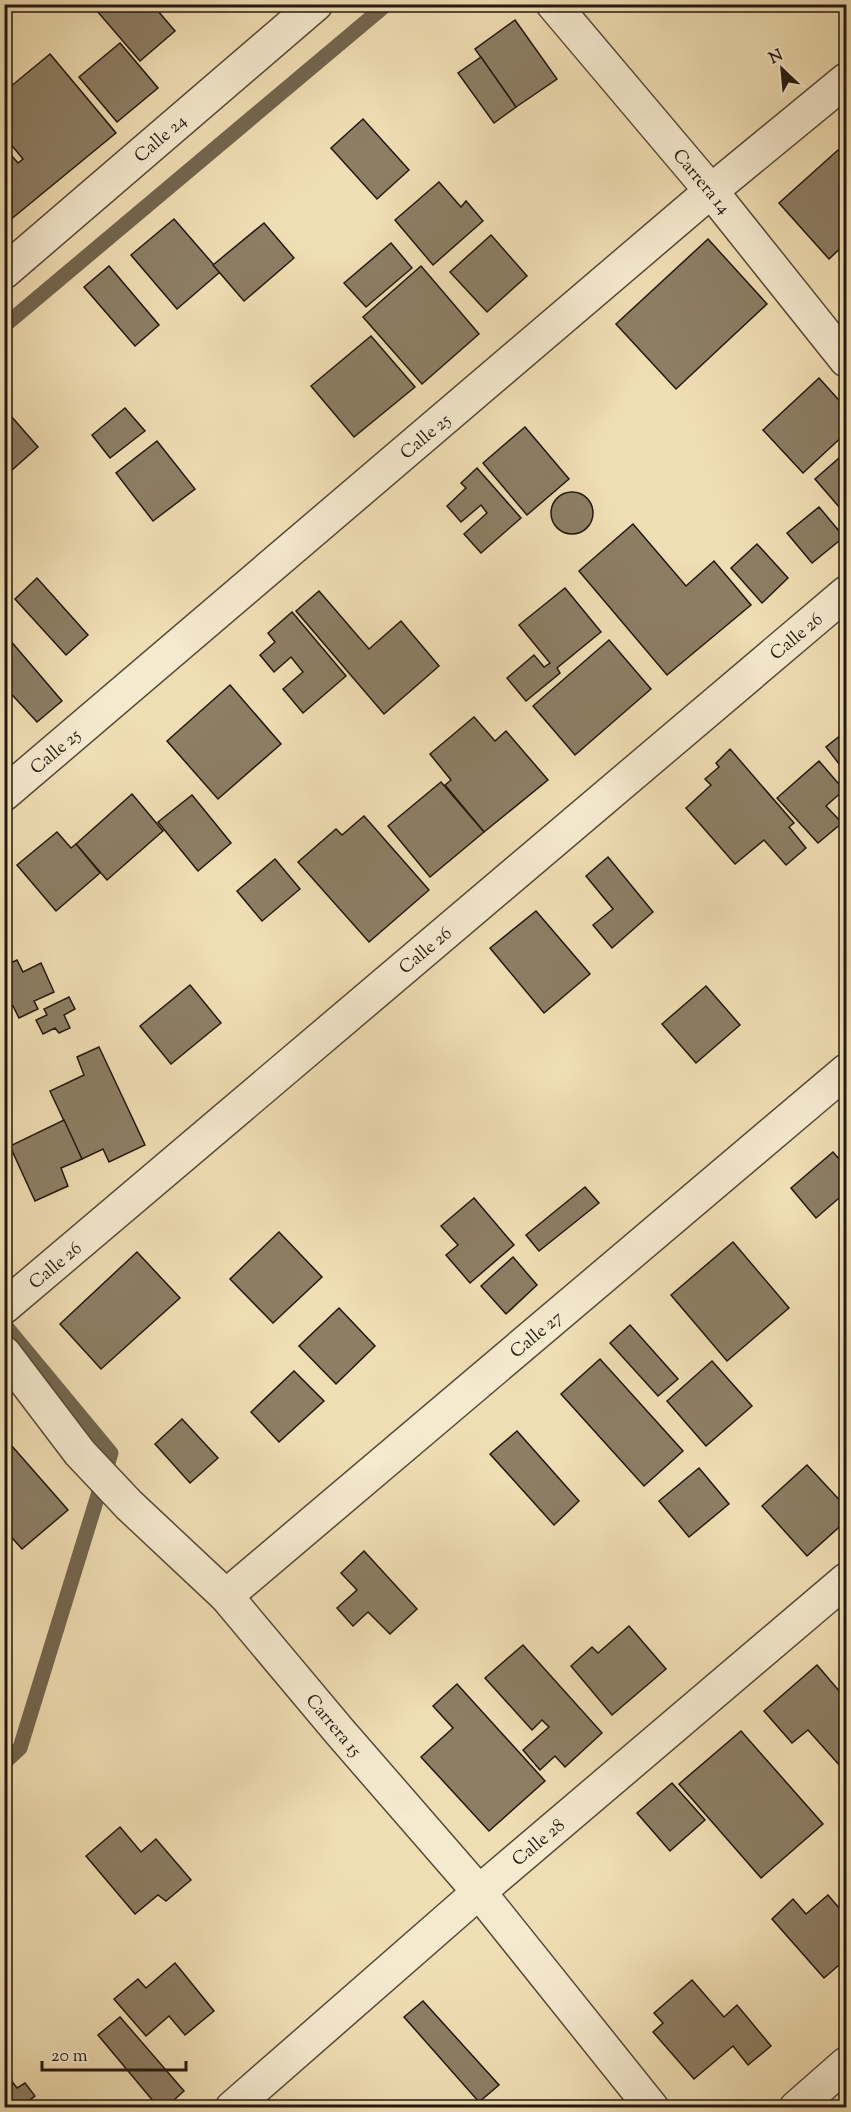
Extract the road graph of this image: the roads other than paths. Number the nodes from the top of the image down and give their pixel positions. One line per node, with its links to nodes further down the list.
1 (316, 4): 5 (street, Calle 24)
2 (553, 4): 4 (street, Carrera 14)
3 (846, 80): 4 (street, Calle 25)
4 (711, 191): 6 (street, Carrera 14); 8 (street, Calle 25)
5 (4, 272)
6 (846, 360)
7 (846, 593): 10 (street, Calle 26)
8 (4, 794)
9 (846, 1071): 13 (street, Calle 27)
10 (4, 1308)
11 (4, 1353): 13 (street, Carrera 15)
12 (846, 1580): 14 (street, Calle 28)
13 (226, 1596): 14 (street, Carrera 15)
14 (479, 1892): 16 (street, Calle 28); 17 (street, Carrera 15)
15 (846, 2064): 18 (street)
16 (232, 2108)
17 (652, 2108)
18 (796, 2108)

